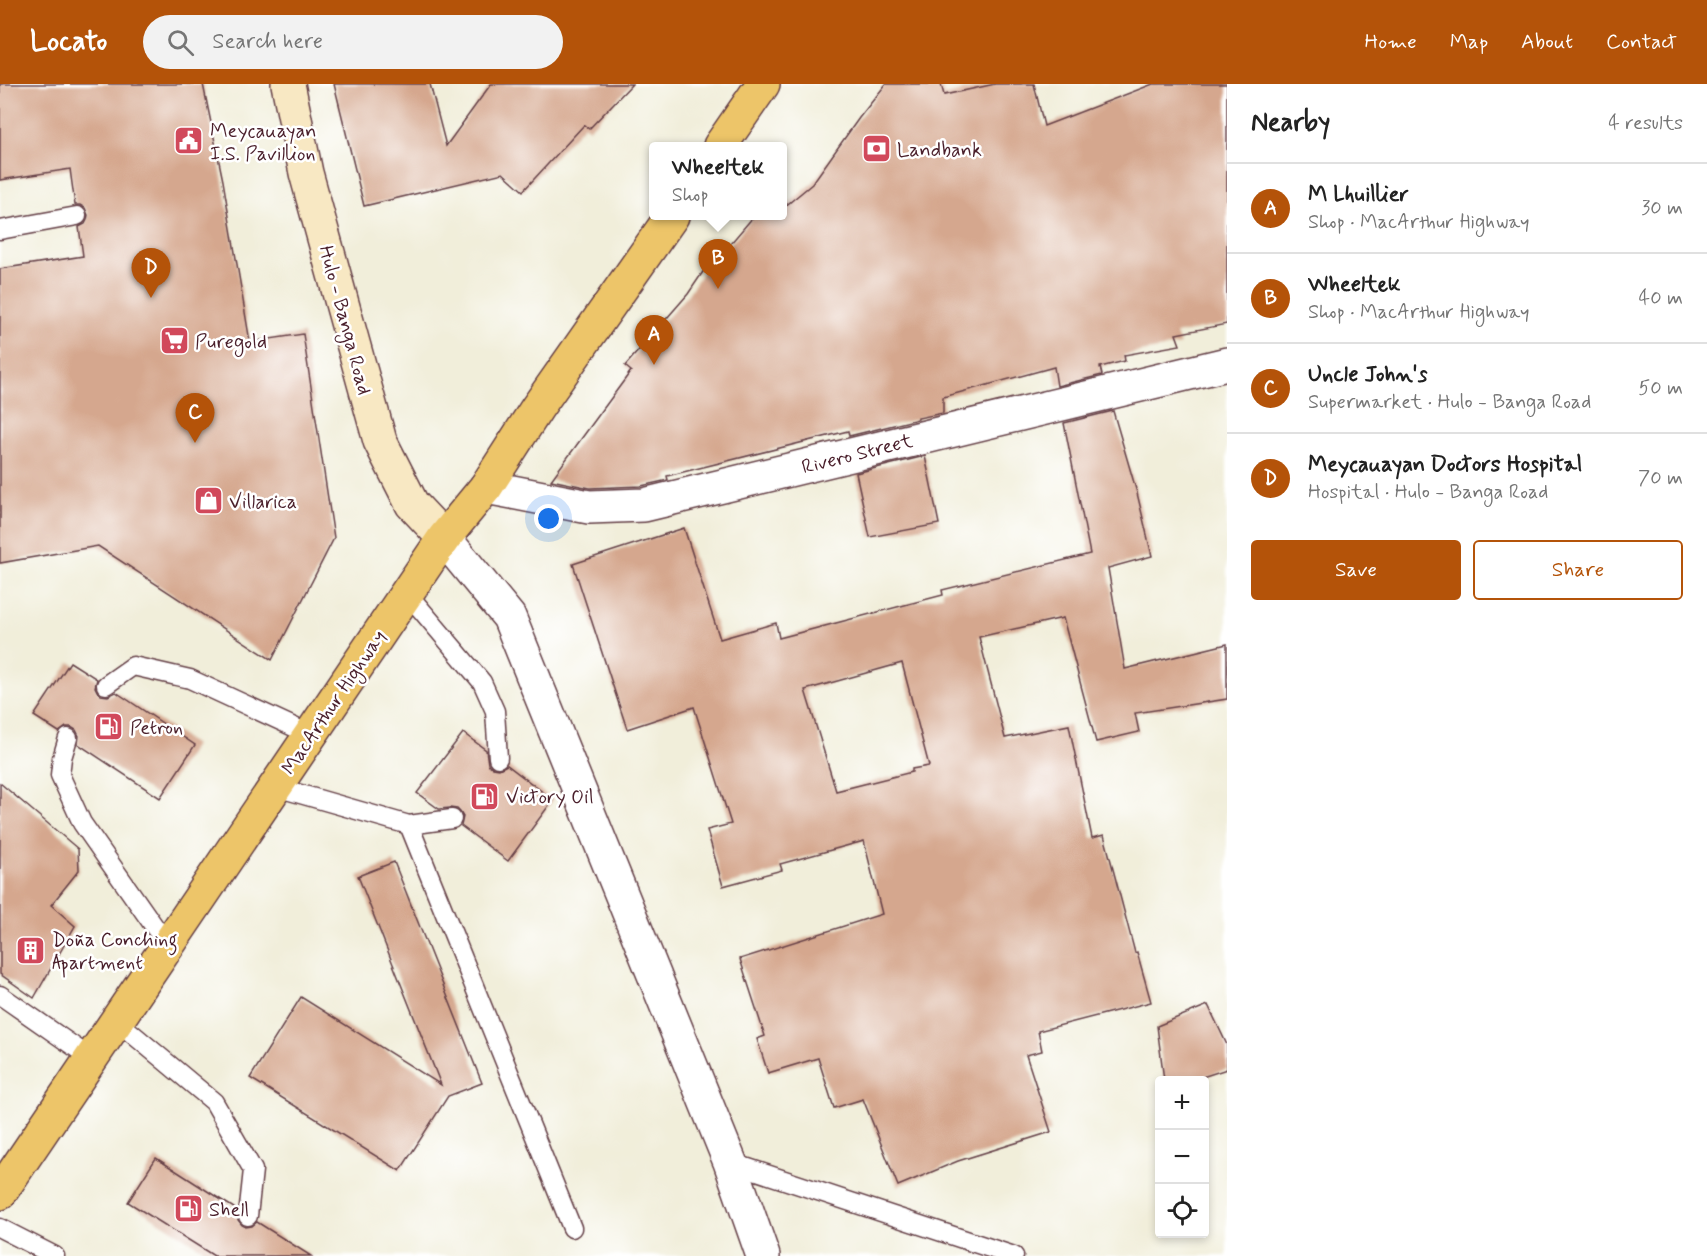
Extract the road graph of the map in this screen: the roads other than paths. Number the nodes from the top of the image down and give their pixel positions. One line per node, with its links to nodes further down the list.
1 (288, 84): 9 (main road, Hulo - Banga Road)
2 (763, 84): 3 (highway)
3 (723, 142)
4 (77, 216): 6 (lane)
5 (669, 220): 8 (highway, MacArthur Highway)
6 (0, 230)
7 (1227, 364): 8 (street, Rivero Street)
8 (486, 487): 9 (highway, MacArthur Highway)
9 (444, 538): 10 (highway, MacArthur Highway); 22 (street)
10 (407, 593): 12 (highway, MacArthur Highway); 14 (lane)
11 (106, 685): 12 (lane)
12 (311, 735): 15 (highway, MacArthur Highway)
13 (68, 738): 18 (lane)
14 (498, 758)
15 (276, 787): 17 (lane); 18 (highway, MacArthur Highway)
16 (452, 819): 17 (lane)
17 (409, 825): 26 (lane)
18 (168, 946): 20 (highway, MacArthur Highway)
19 (0, 995): 21 (lane)
20 (117, 1022): 21 (highway, MacArthur Highway); 24 (lane)
21 (92, 1059): 23 (highway, MacArthur Highway)
22 (730, 1162): 28 (street); 29 (lane)
23 (2, 1187)
24 (248, 1216)
25 (0, 1228): 27 (lane)
26 (572, 1228)
27 (55, 1256)
28 (763, 1256)
29 (1014, 1256)

